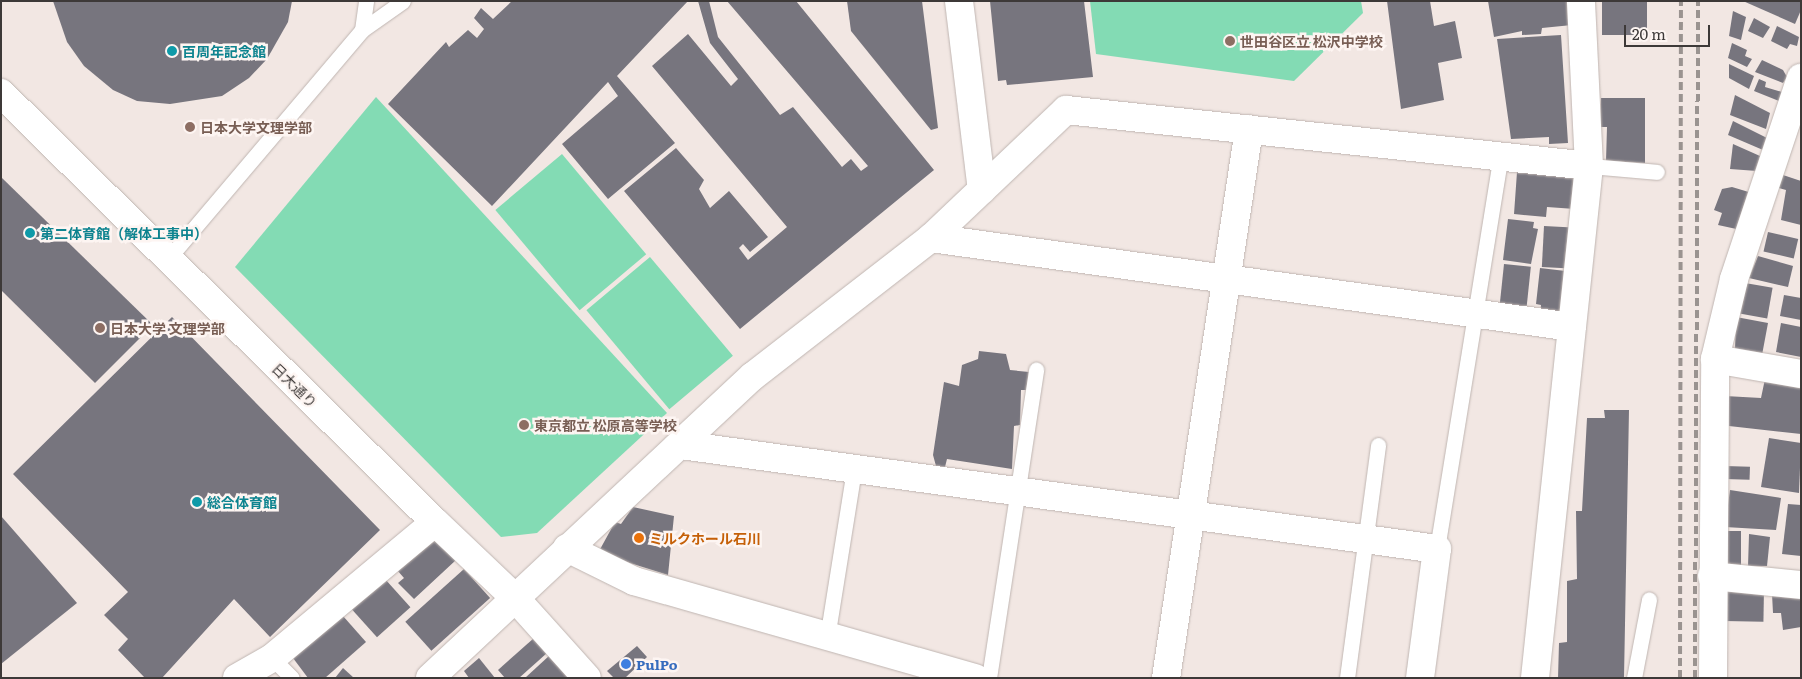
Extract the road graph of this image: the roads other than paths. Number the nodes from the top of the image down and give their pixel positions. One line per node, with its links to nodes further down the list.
1 (366, 1): 5 (lane)
2 (403, 1): 5 (lane)
3 (959, 1): 12 (street)
4 (1581, 1): 10 (street)
5 (362, 30): 14 (lane)
6 (1801, 78): 18 (street)
7 (1, 93): 14 (street, 日大通り)
8 (1249, 130): 9 (street); 12 (street); 15 (street)
9 (1500, 160): 10 (street); 16 (lane)
10 (1589, 166): 11 (lane); 17 (street)
11 (1657, 172)
12 (982, 190): 13 (street)
13 (931, 238): 15 (street); 21 (street)
14 (167, 260): 26 (street, 日大通り)
15 (1226, 281): 16 (street); 25 (street)
16 (1475, 315): 17 (street); 29 (lane)
17 (1572, 327): 45 (street)
18 (1715, 359): 20 (street); 30 (street)
19 (1036, 370): 24 (lane)
20 (1801, 374)
21 (681, 445): 23 (street); 28 (street)
22 (1378, 445): 27 (lane)
23 (854, 469): 24 (street); 34 (lane)
24 (1018, 491): 25 (street); 41 (lane)
25 (1191, 516): 27 (street); 42 (street)
26 (435, 522): 32 (street, 日大通り); 35 (street)
27 (1368, 539): 29 (street); 43 (lane)
28 (567, 548): 32 (street); 34 (street)
29 (1437, 549): 44 (street)
30 (1712, 576): 31 (street); 47 (street)
31 (1801, 585)
32 (516, 599): 38 (street); 39 (street, 日大通り)
33 (1649, 599): 46 (lane)
34 (827, 638): 40 (street)
35 (272, 658): 36 (street); 37 (lane)
36 (237, 678)
37 (292, 678)
38 (430, 678)
39 (587, 678)
40 (975, 678)
41 (989, 678)
42 (1166, 678)
43 (1347, 678)
44 (1420, 678)
45 (1535, 678)
46 (1634, 678)
47 (1713, 678)

